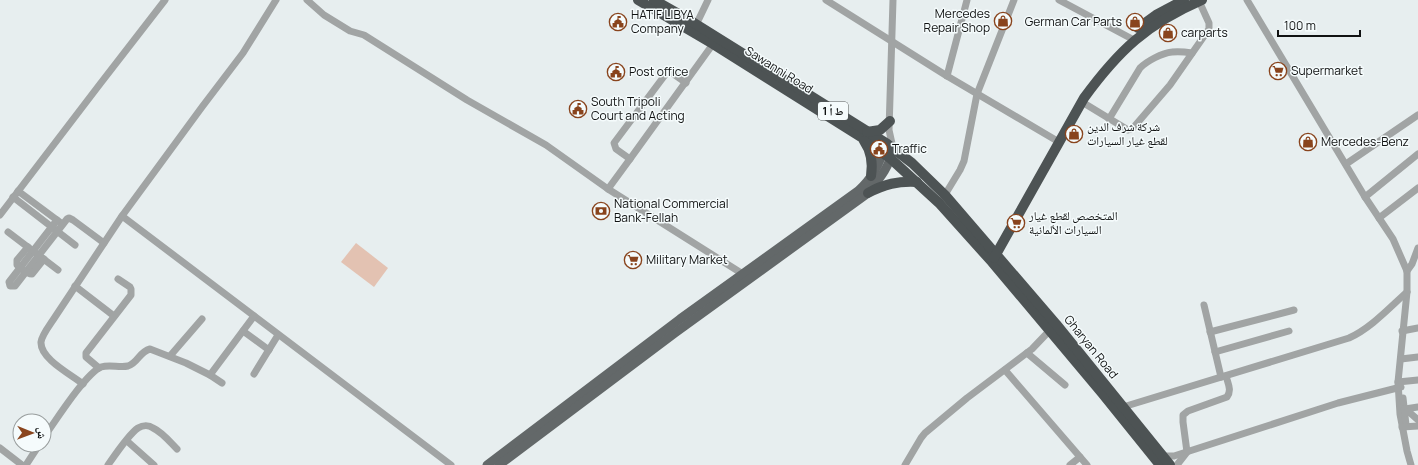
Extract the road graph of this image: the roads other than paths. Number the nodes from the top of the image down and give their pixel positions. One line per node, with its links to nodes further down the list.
1 (276, 0): 45 (street)
2 (307, 0): 35 (street)
3 (638, 0): 18 (highway, Sawanni Road)
4 (654, 0): 15 (highway, Sawanni Road / ط أ 1)
5 (708, 0): 15 (street)
6 (826, 0): 17 (street)
7 (893, 0): 17 (street)
8 (966, 0): 20 (street)
9 (1014, 0): 22 (street)
10 (1184, 0): 16 (highway)
11 (1247, 0): 32 (street)
12 (163, 1): 37 (street)
13 (1063, 1): 16 (street)
14 (1200, 1): 16 (highway); 19 (street)
15 (696, 25): 27 (highway, Sawanni Road / ط أ 1)
16 (1131, 38): 23 (highway); 28 (highway)
17 (892, 41): 20 (street); 26 (street)
18 (713, 44): 21 (street); 27 (highway, Sawanni Road)
19 (1192, 52): 25 (street); 25 (street)
20 (947, 76): 22 (street)
21 (686, 83): 31 (street); 31 (street)
22 (977, 94): 28 (street); 41 (street)
23 (1082, 102): 25 (street); 28 (highway)
24 (1418, 115): 32 (street)
25 (1109, 118)
26 (890, 126): 27 (highway); 29 (street)
27 (864, 135): 29 (highway, Sawanni Road / ط أ 1); 33 (highway)
28 (1056, 140): 54 (highway)
29 (888, 151): 33 (main road); 34 (highway, Sawanni Road); 38 (main road); 41 (highway, Sawanni Road / ط أ 1)
30 (1418, 154): 40 (street)
31 (630, 159): 35 (street)
32 (1346, 164): 40 (street)
33 (871, 176): 57 (main road)
34 (916, 182): 38 (highway); 41 (highway, Sawanni Road)
35 (608, 188): 57 (street)
36 (1418, 188): 46 (street)
37 (18, 191): 39 (street); 42 (street)
38 (868, 193): 57 (main road)
39 (13, 197): 43 (street); 44 (street)
40 (1365, 197): 46 (street)
41 (942, 199): 54 (highway, Sawanni Road / ط أ 1)
42 (36, 205): 43 (street); 47 (street)
43 (31, 211): 48 (street)
44 (0, 215)
45 (122, 216): 50 (street); 64 (street)
46 (1379, 218): 56 (street)
47 (60, 222): 48 (street); 50 (street)
48 (54, 229): 51 (street); 53 (street)
49 (8, 232): 53 (street)
50 (104, 243): 59 (street)
51 (75, 245)
52 (1417, 251): 56 (street)
53 (36, 253): 53 (street); 55 (street)
54 (991, 254): 66 (highway, Gharyan Road)
55 (58, 270)
56 (1407, 271): 60 (street)
57 (747, 276): 108 (main road); 109 (main road)
58 (118, 279): 63 (street)
59 (75, 286): 63 (street); 86 (street)
60 (1407, 292): 70 (street); 83 (street)
61 (1204, 305): 71 (street)
62 (1294, 310): 71 (street)
63 (114, 316): 79 (street)
64 (254, 316): 68 (street); 72 (street)
65 (202, 319): 76 (street)
66 (1053, 328): 75 (street); 89 (highway, Gharyan Road); 102 (highway, Gharyan Road)
67 (1418, 328): 70 (street)
68 (243, 331): 73 (street); 82 (street)
69 (1288, 331): 74 (street)
70 (1402, 331): 78 (street)
71 (1210, 332): 74 (street)
72 (278, 335): 73 (street); 107 (street)
73 (268, 350): 81 (street)
74 (1215, 352): 83 (street)
75 (1027, 353): 80 (street); 87 (street)
76 (170, 356): 79 (street); 82 (street)
77 (1418, 357): 78 (street)
78 (1401, 359): 88 (street)
79 (99, 368): 86 (street)
80 (1005, 370): 101 (street); 110 (street)
81 (254, 374)
82 (210, 375): 85 (street)
83 (1224, 377): 89 (street); 99 (street)
84 (1418, 380): 88 (street)
85 (222, 383)
86 (83, 384): 93 (street)
87 (1066, 385)
88 (1399, 385): 91 (street); 95 (street); 99 (street)
89 (1123, 407): 102 (highway, Gharyan Road)
90 (1418, 407): 91 (street)
91 (1405, 411): 92 (street); 95 (street)
92 (1418, 420)
93 (52, 426)
94 (1418, 426): 95 (street)
95 (1405, 427): 115 (street)
96 (127, 441): 98 (street); 103 (street); 106 (street)
97 (0, 448): 104 (street)
98 (177, 449)
99 (1187, 452): 102 (street); 114 (street)
100 (34, 453): 105 (street)
101 (1080, 457): 111 (street); 112 (street)
102 (1161, 461): 113 (highway, Gharyan Road)
103 (112, 463)
104 (22, 465)
105 (26, 465)
106 (154, 465)
107 (451, 465)
108 (487, 465)
109 (500, 465)
110 (905, 465)
111 (1070, 465)
112 (1088, 465)
113 (1170, 465)
114 (1177, 465)
115 (1411, 465)

